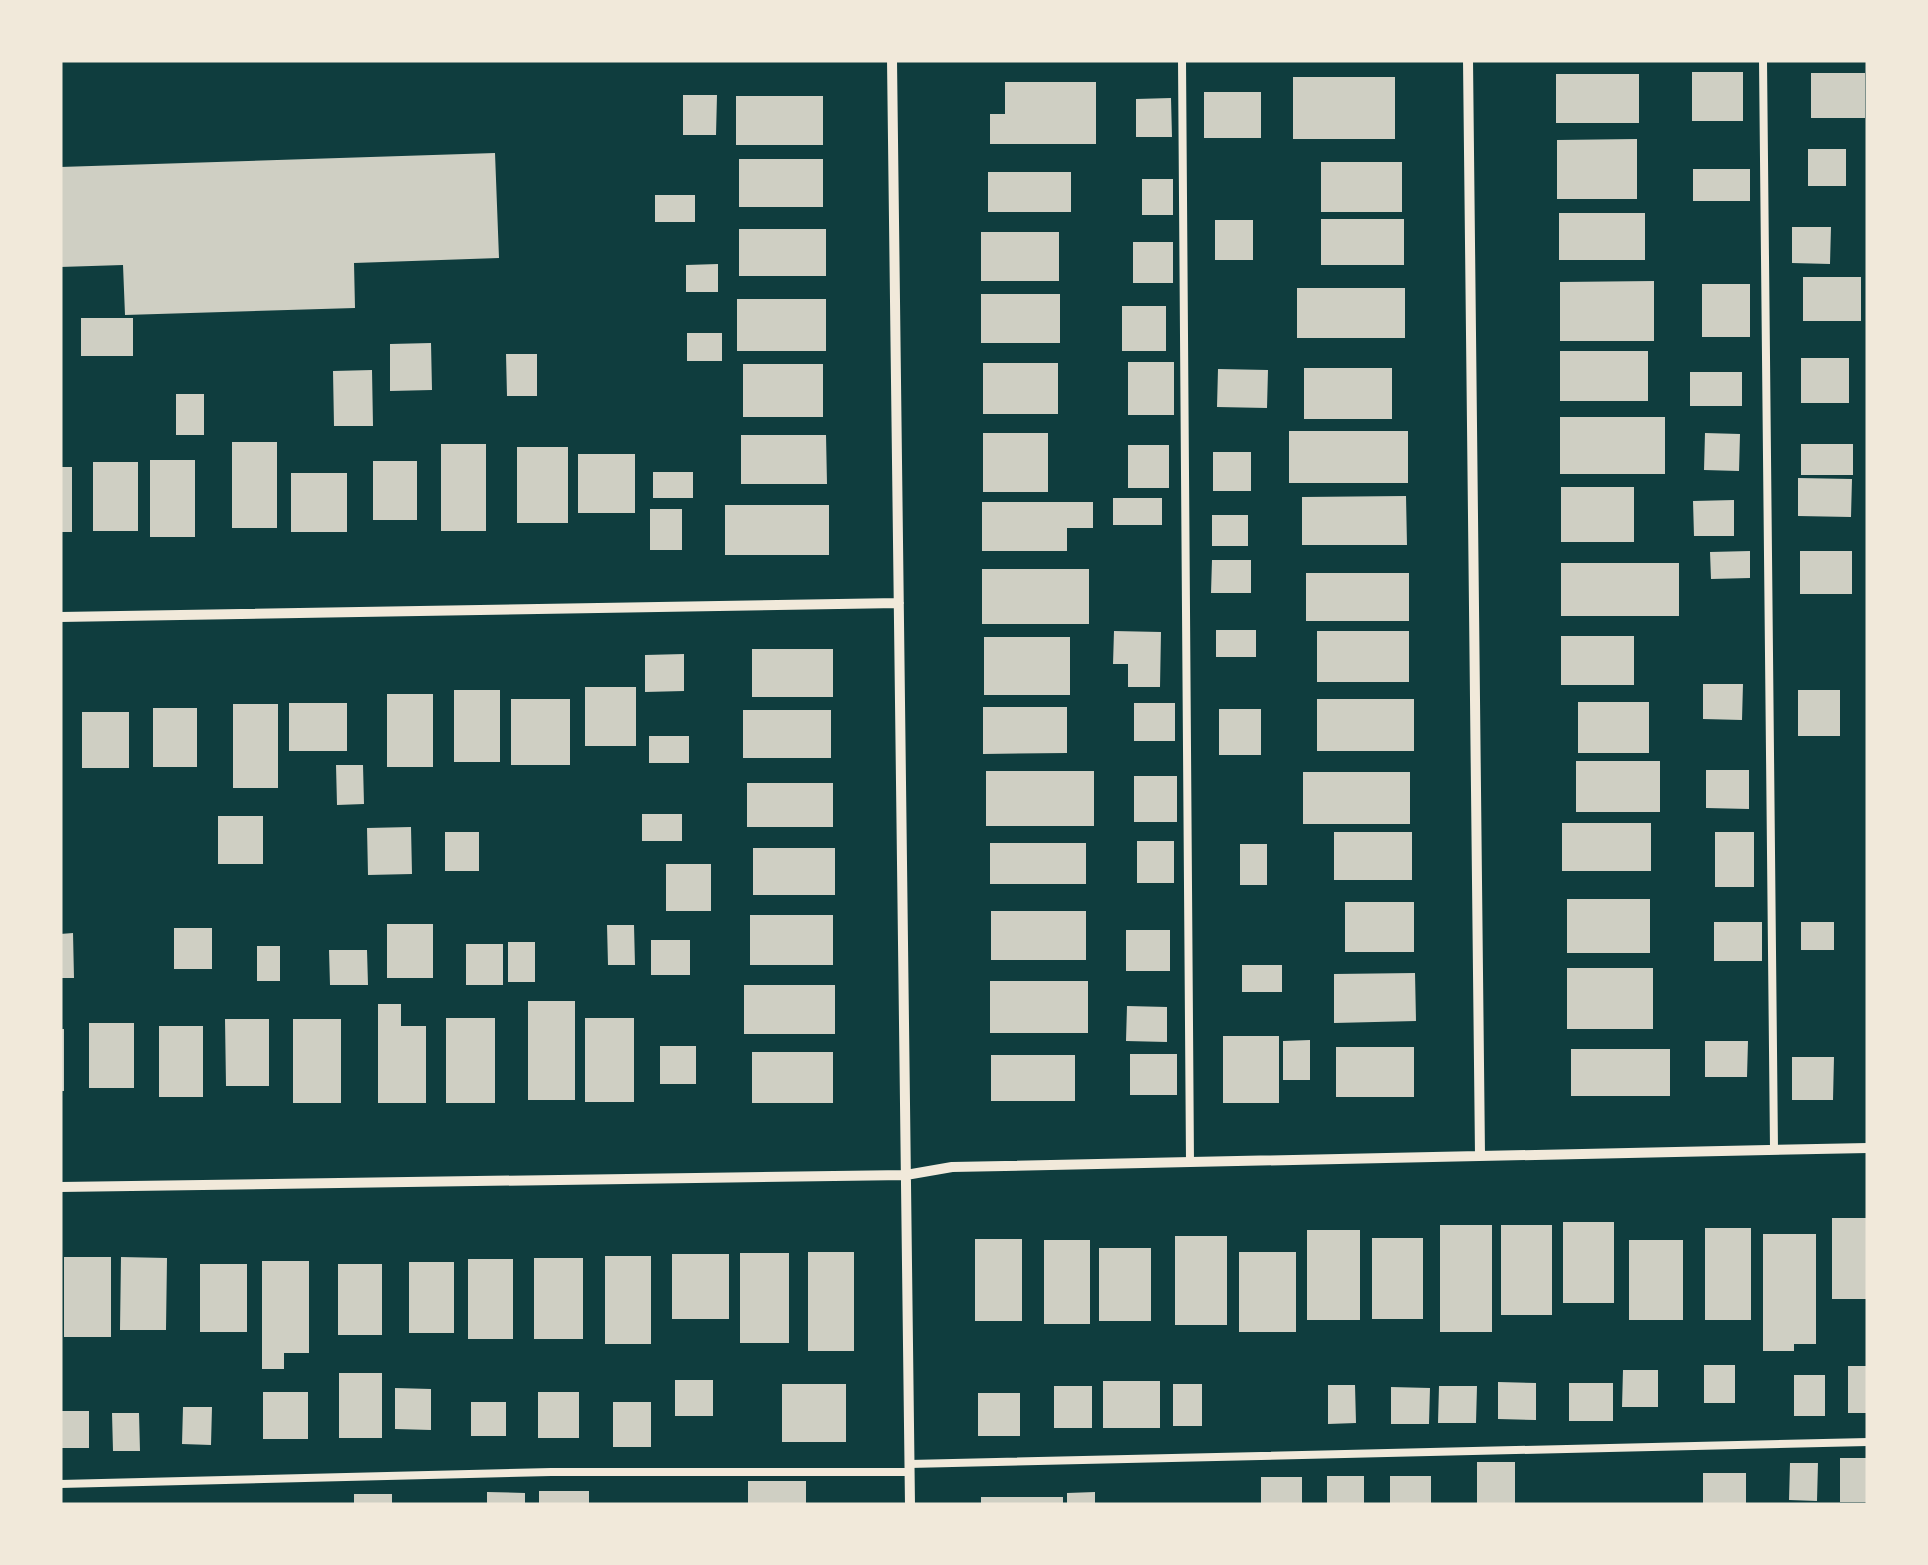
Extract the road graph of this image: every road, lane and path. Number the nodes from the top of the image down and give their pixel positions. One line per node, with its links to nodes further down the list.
1 (892, 60): 5 (street)
2 (1182, 60): 10 (lane)
3 (1468, 60): 9 (street)
4 (1763, 60): 8 (lane)
5 (899, 603): 6 (street); 11 (street)
6 (60, 617)
7 (1868, 1148): 8 (street)
8 (1774, 1149): 9 (street)
9 (1480, 1155): 10 (street)
10 (1190, 1162): 11 (street)
11 (906, 1174): 12 (street); 14 (street)
12 (60, 1187)
13 (1868, 1442): 14 (lane)
14 (909, 1468): 15 (lane); 16 (street)
15 (60, 1484)
16 (910, 1505)

